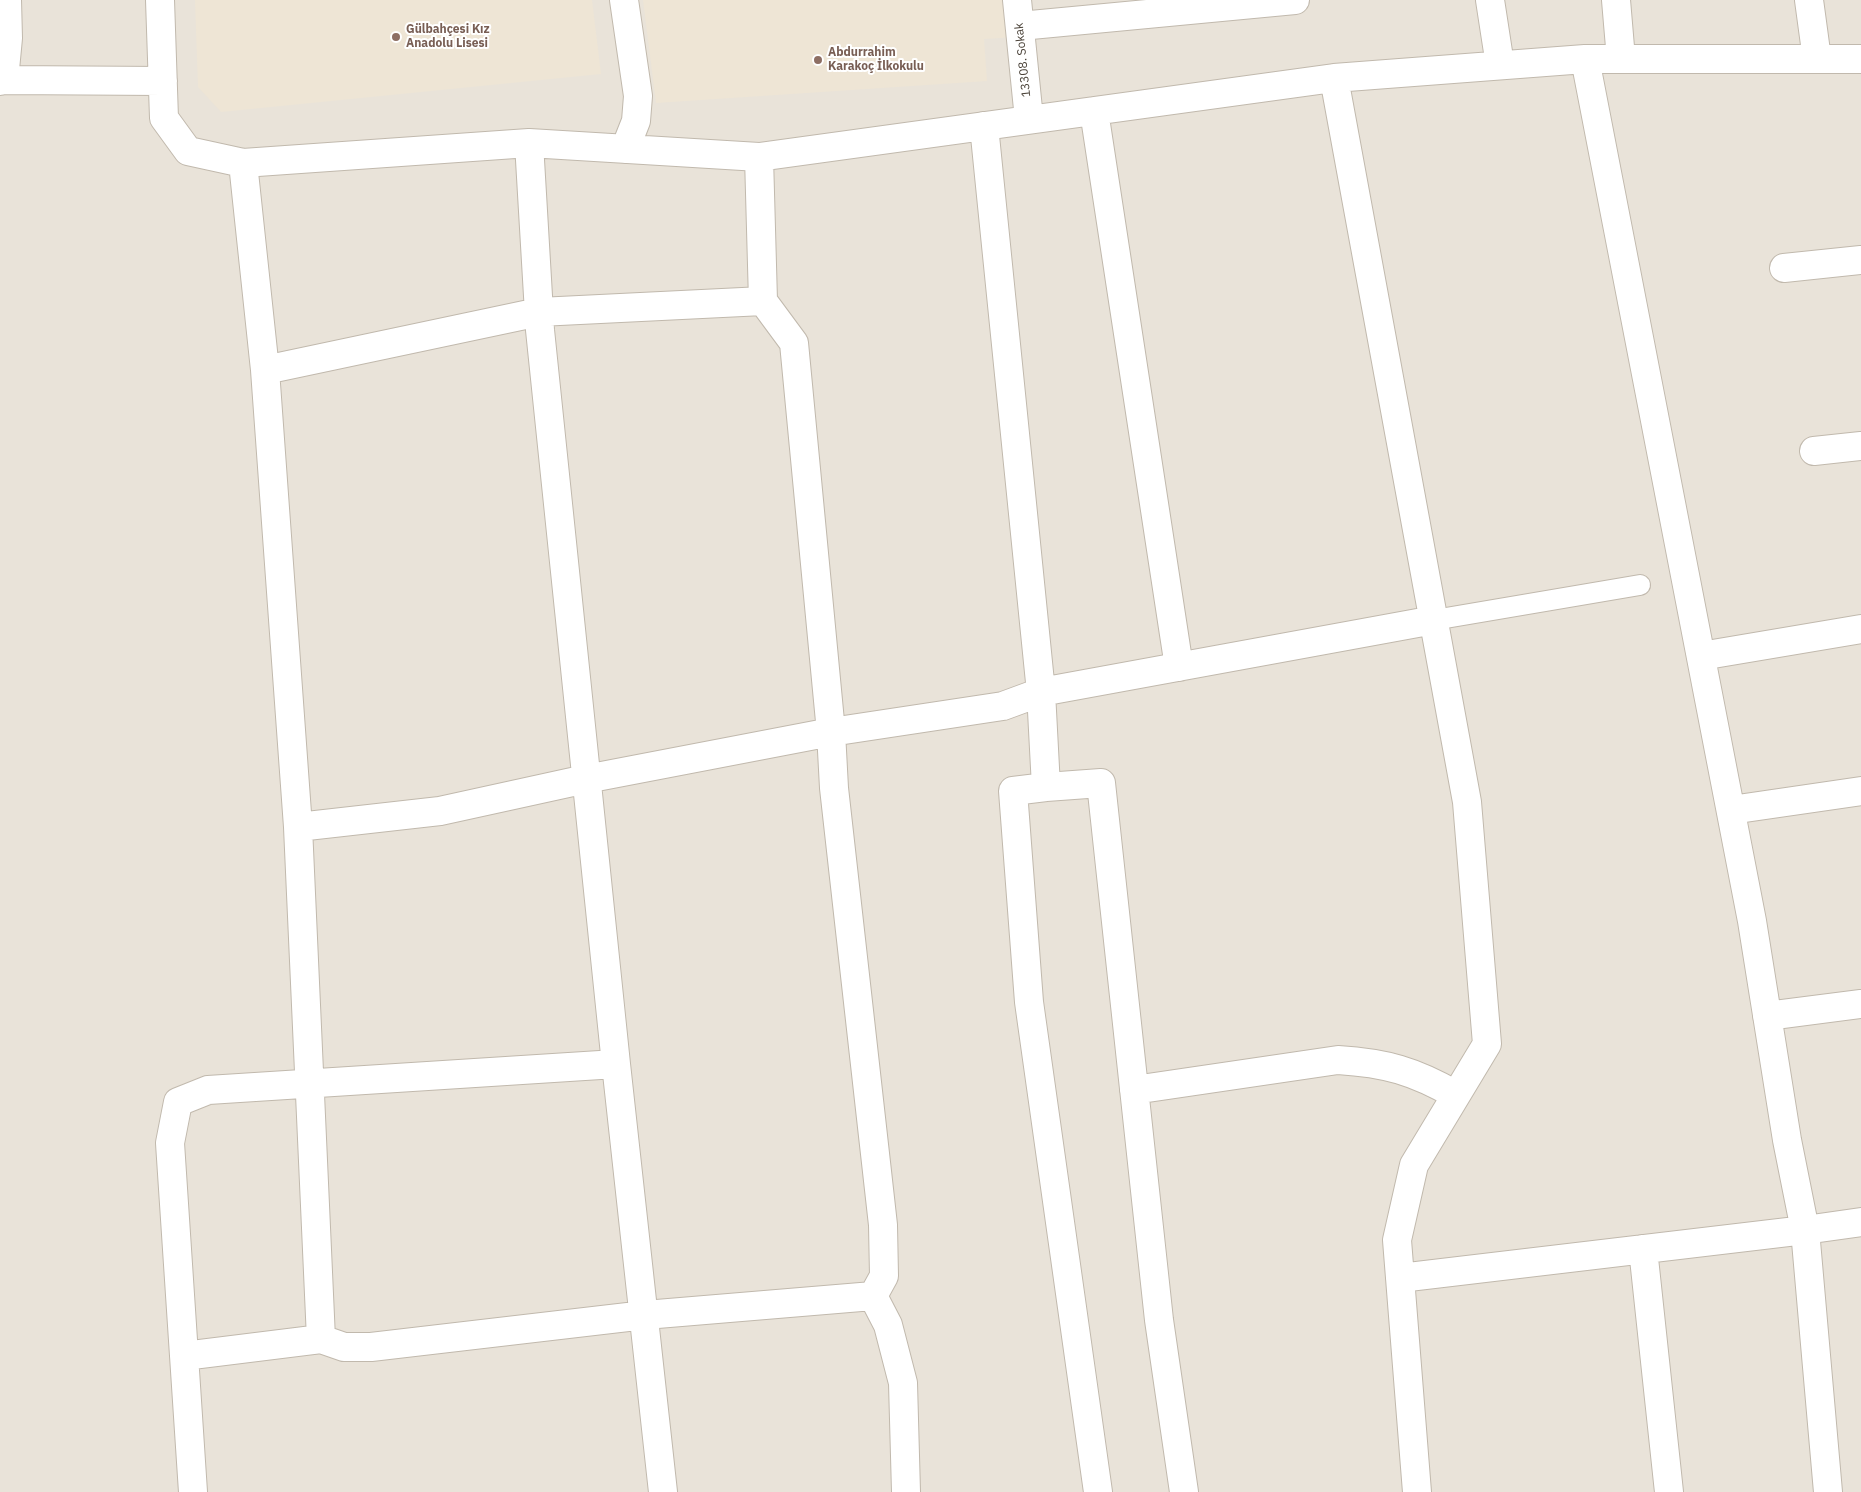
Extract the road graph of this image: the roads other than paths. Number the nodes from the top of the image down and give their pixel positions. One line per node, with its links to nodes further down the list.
1 (7, 0): 17 (street)
2 (160, 0): 18 (street)
3 (624, 0): 23 (street)
4 (1295, 0): 8 (street)
5 (1490, 0): 15 (street)
6 (1616, 0): 12 (street)
7 (1808, 0): 13 (street)
8 (1226, 3): 9 (street)
9 (1115, 9): 10 (street)
10 (1018, 13): 20 (street, 13308. Sokak)
11 (1585, 59): 12 (street); 15 (street); 36 (street)
12 (1621, 59): 13 (street)
13 (1818, 59): 14 (street)
14 (1861, 59)
15 (1500, 65): 16 (street)
16 (1334, 78): 19 (street); 34 (street)
17 (2, 80): 18 (street)
18 (162, 81): 25 (street)
19 (1094, 111): 20 (street); 37 (street)
20 (1029, 119): 21 (street)
21 (984, 126): 24 (street); 38 (street)
22 (529, 143): 23 (street); 25 (street); 29 (street)
23 (625, 148): 24 (street)
24 (759, 156): 28 (street)
25 (243, 163): 30 (street)
26 (1861, 260): 27 (street)
27 (1784, 268)
28 (763, 301): 29 (street); 39 (street)
29 (539, 312): 30 (street); 40 (street)
30 (265, 370): 44 (street)
31 (1861, 446): 32 (street)
32 (1814, 451)
33 (1640, 585): 34 (lane)
34 (1434, 620): 37 (street); 50 (street)
35 (1861, 629): 36 (street)
36 (1701, 656): 43 (street)
37 (1179, 667): 38 (street)
38 (1041, 692): 39 (street); 41 (street)
39 (831, 732): 40 (street); 55 (street)
40 (586, 779): 44 (street); 47 (street)
41 (1046, 787): 49 (street); 62 (street)
42 (1861, 790): 43 (street)
43 (1731, 810): 46 (street)
44 (298, 827): 48 (street)
45 (1861, 1004): 46 (street)
46 (1767, 1016): 52 (street)
47 (616, 1064): 48 (street); 56 (street)
48 (310, 1083): 57 (street); 58 (street)
49 (1134, 1090): 50 (street); 63 (street)
50 (1456, 1095): 54 (street)
51 (1861, 1222): 52 (street)
52 (1805, 1230): 53 (street); 66 (street)
53 (1643, 1249): 54 (street); 65 (street)
54 (1400, 1278): 64 (street)
55 (873, 1296): 56 (street); 61 (street)
56 (645, 1315): 57 (street); 60 (street)
57 (321, 1339): 58 (street)
58 (184, 1356): 59 (street)
59 (193, 1492)
60 (664, 1492)
61 (906, 1492)
62 (1098, 1492)
63 (1184, 1492)
64 (1417, 1492)
65 (1669, 1492)
66 (1828, 1492)

